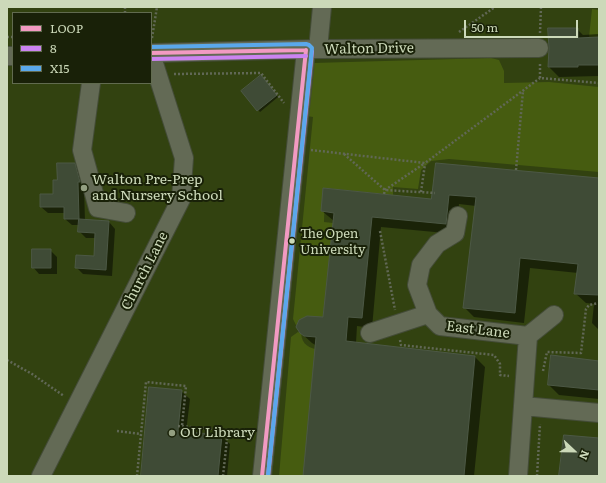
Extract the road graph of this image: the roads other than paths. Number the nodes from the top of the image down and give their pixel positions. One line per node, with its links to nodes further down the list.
1 (322, 7): 3 (street)
2 (539, 48): 3 (street, Walton Drive)
3 (312, 50): 4 (street, Walton Drive); 16 (street)
4 (152, 54)
5 (152, 57): 15 (street, Church Lane)
6 (91, 84): 7 (street)
7 (126, 213)
8 (458, 216): 9 (street, East Lane)
9 (428, 314): 11 (street); 12 (street, East Lane)
10 (554, 315): 12 (street, East Lane)
11 (370, 333)
12 (528, 336): 13 (street, East Lane)
13 (523, 406): 14 (street); 17 (street, East Lane)
14 (599, 413)
15 (41, 476)
16 (262, 476)
17 (518, 476)

